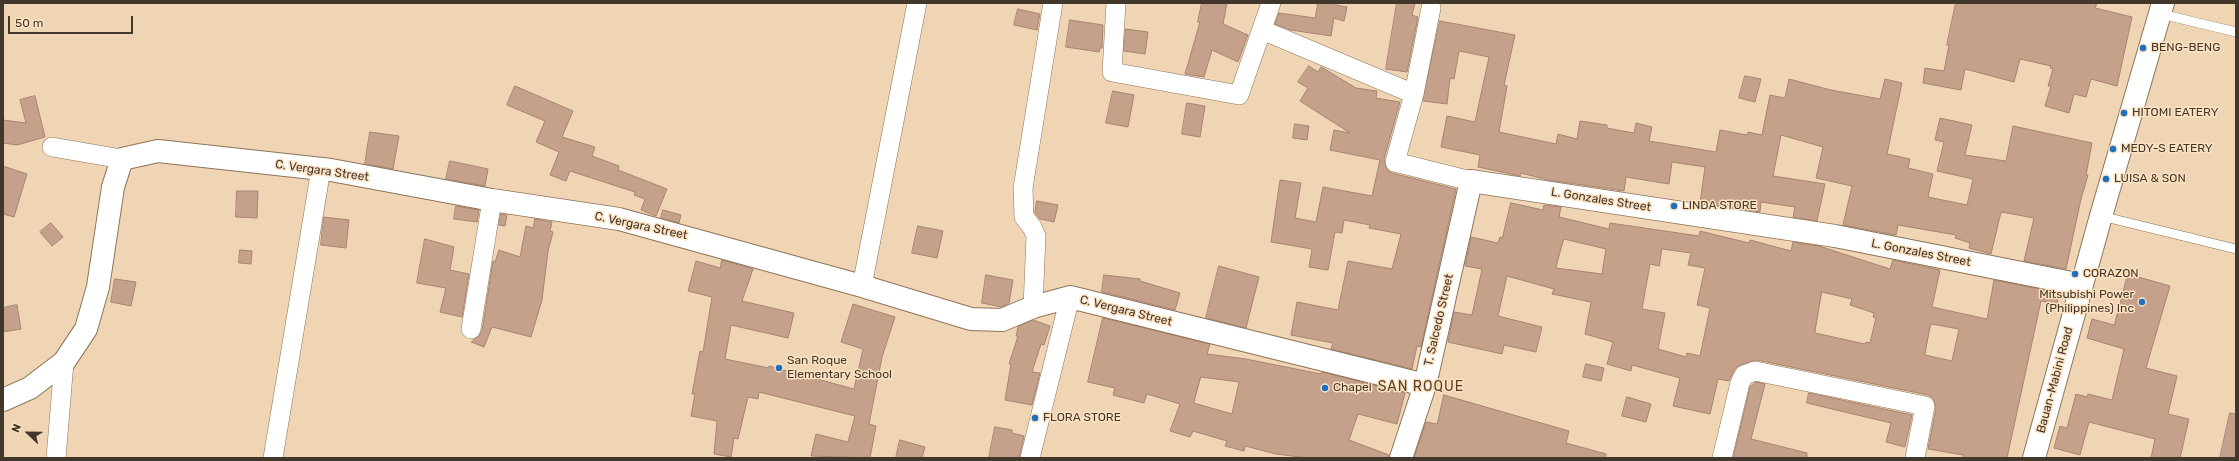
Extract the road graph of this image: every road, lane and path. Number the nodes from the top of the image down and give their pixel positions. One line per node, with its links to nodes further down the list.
1 (917, 3): 18 (street)
2 (1053, 3): 20 (street)
3 (1116, 3): 7 (street)
4 (1271, 3): 7 (street)
5 (1431, 8): 9 (street, L. Gonzales Street)
6 (2162, 8): 8 (lane); 15 (street, Bauan-Mabini Road)
7 (1262, 30): 9 (street)
8 (2236, 32)
9 (1414, 94): 13 (street, L. Gonzales Street)
10 (52, 147): 11 (street)
11 (122, 159): 12 (street, C. Vergara Street); 22 (street)
12 (321, 169): 14 (street, C. Vergara Street); 26 (street)
13 (1471, 180): 17 (street, L. Gonzales Street); 23 (street, T. Salcedo Street)
14 (492, 200): 18 (street, C. Vergara Street); 21 (street)
15 (2101, 216): 16 (lane); 17 (street, Bauan-Mabini Road)
16 (2236, 249)
17 (2082, 285): 31 (street, Bauan-Mabini Road)
18 (862, 286): 20 (street, C. Vergara Street)
19 (1070, 297): 20 (street, C. Vergara Street); 23 (street, C. Vergara Street); 27 (street)
20 (1033, 307)
21 (471, 329)
22 (64, 362): 24 (street); 25 (street)
23 (1425, 385): 28 (street, T. Salcedo Street)
24 (3, 400)
25 (56, 458)
26 (273, 458)
27 (1030, 458)
28 (1401, 458)
29 (1722, 458): 30 (street)
30 (1915, 458)
31 (2034, 458)

